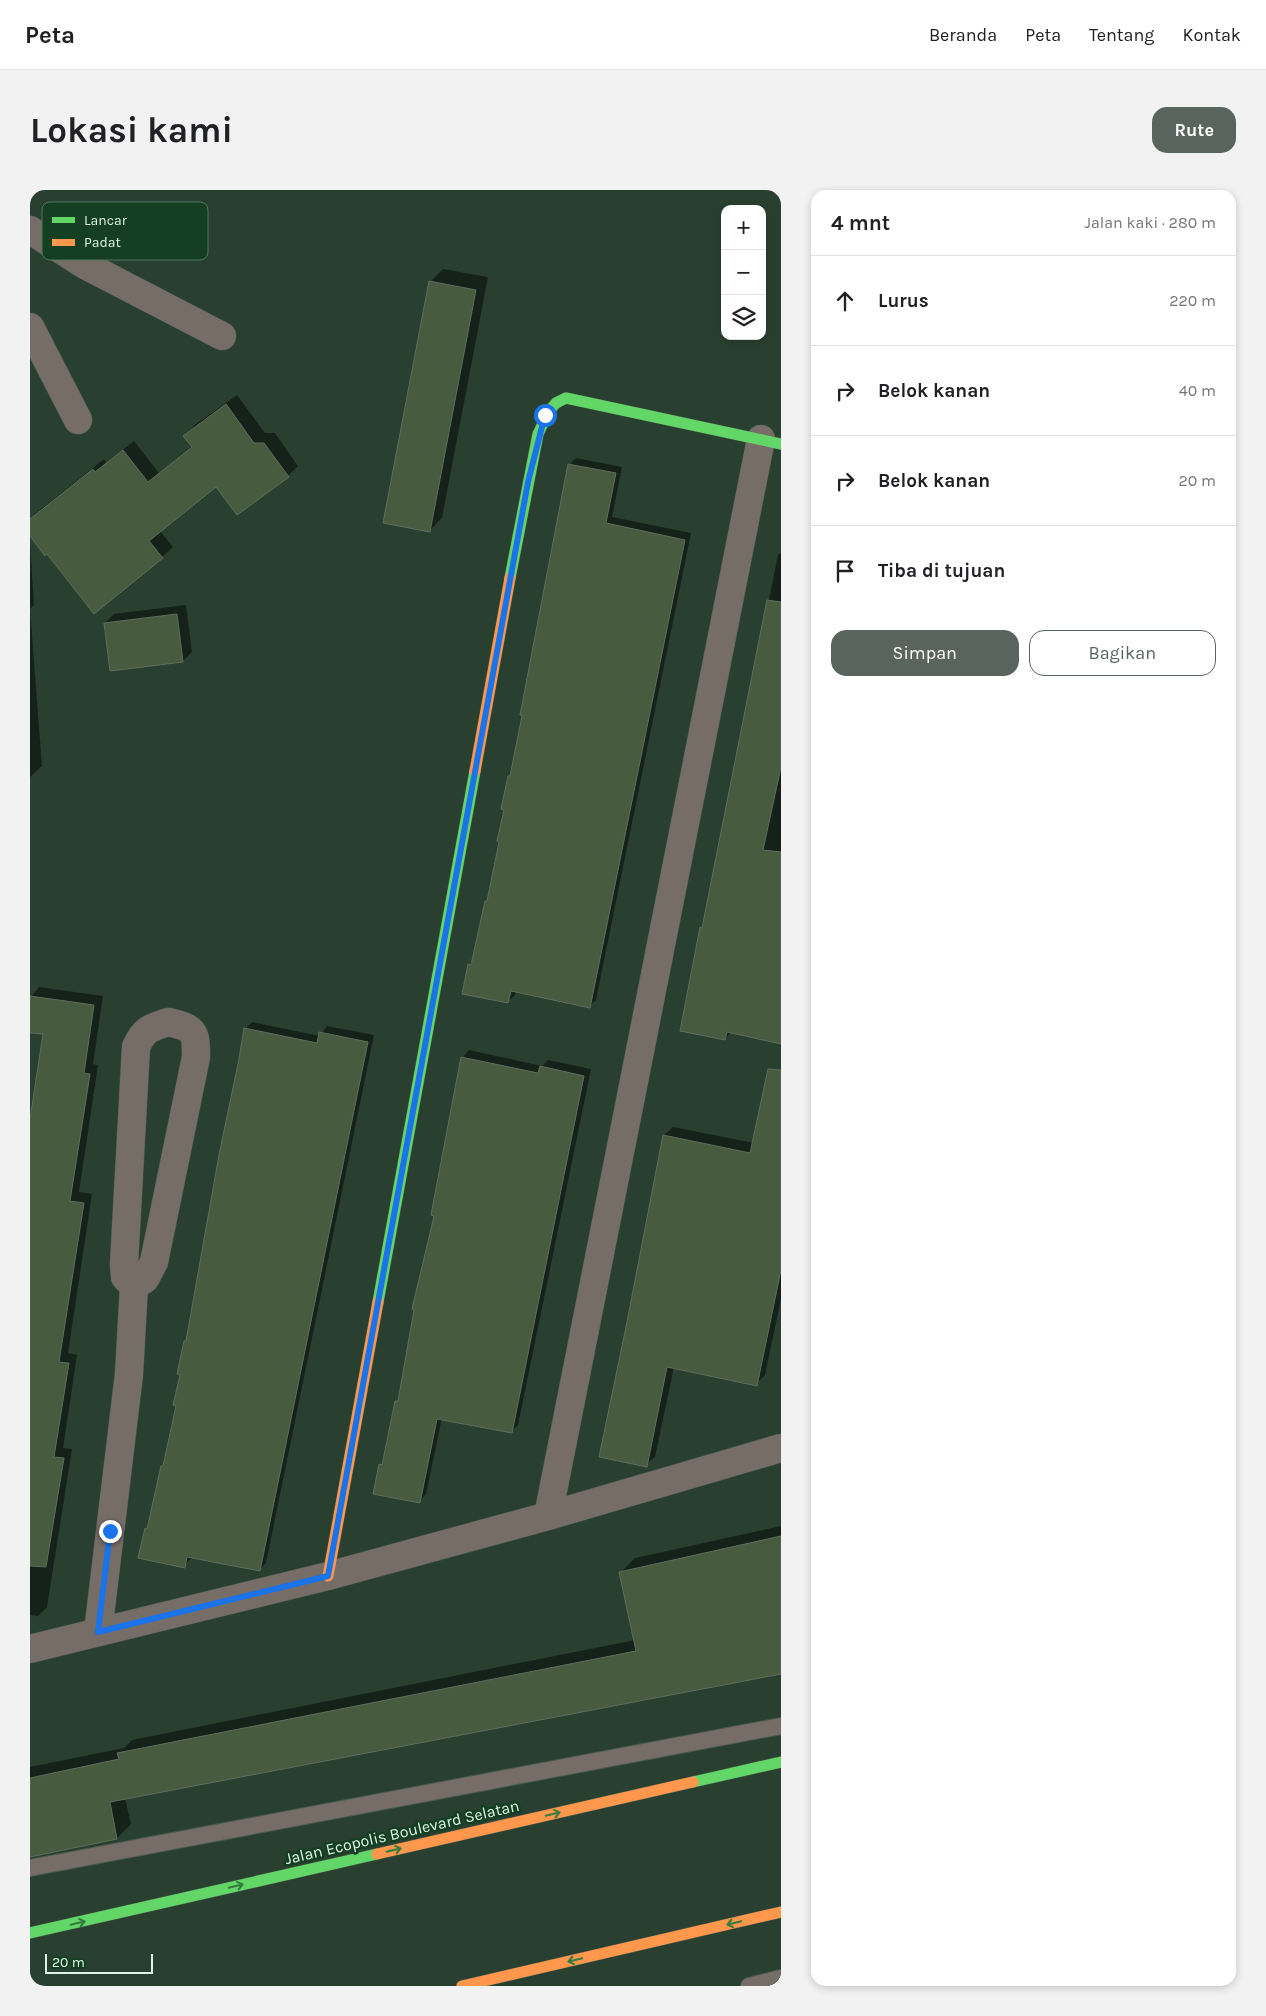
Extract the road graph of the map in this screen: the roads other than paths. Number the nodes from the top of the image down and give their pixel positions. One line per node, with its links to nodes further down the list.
1 (30, 230): 2 (street)
2 (42, 238)
3 (77, 260): 5 (street)
4 (30, 327): 6 (street)
5 (222, 336)
6 (78, 420)
7 (771, 442): 10 (street); 11 (street)
8 (134, 1286): 8 (street); 12 (street)
9 (781, 1448): 10 (street)
10 (548, 1516): 11 (street)
11 (328, 1576): 12 (street)
12 (98, 1632): 13 (street)
13 (30, 1649)
14 (781, 1726): 16 (lane)
15 (781, 1762): 18 (street, Jalan Ecopolis Boulevard Selatan, one-way to 15)
16 (30, 1868)
17 (781, 1912): 20 (street, one-way to 20)
18 (30, 1933)
19 (781, 1978): 21 (lane)
20 (462, 1986)
21 (749, 1986)

